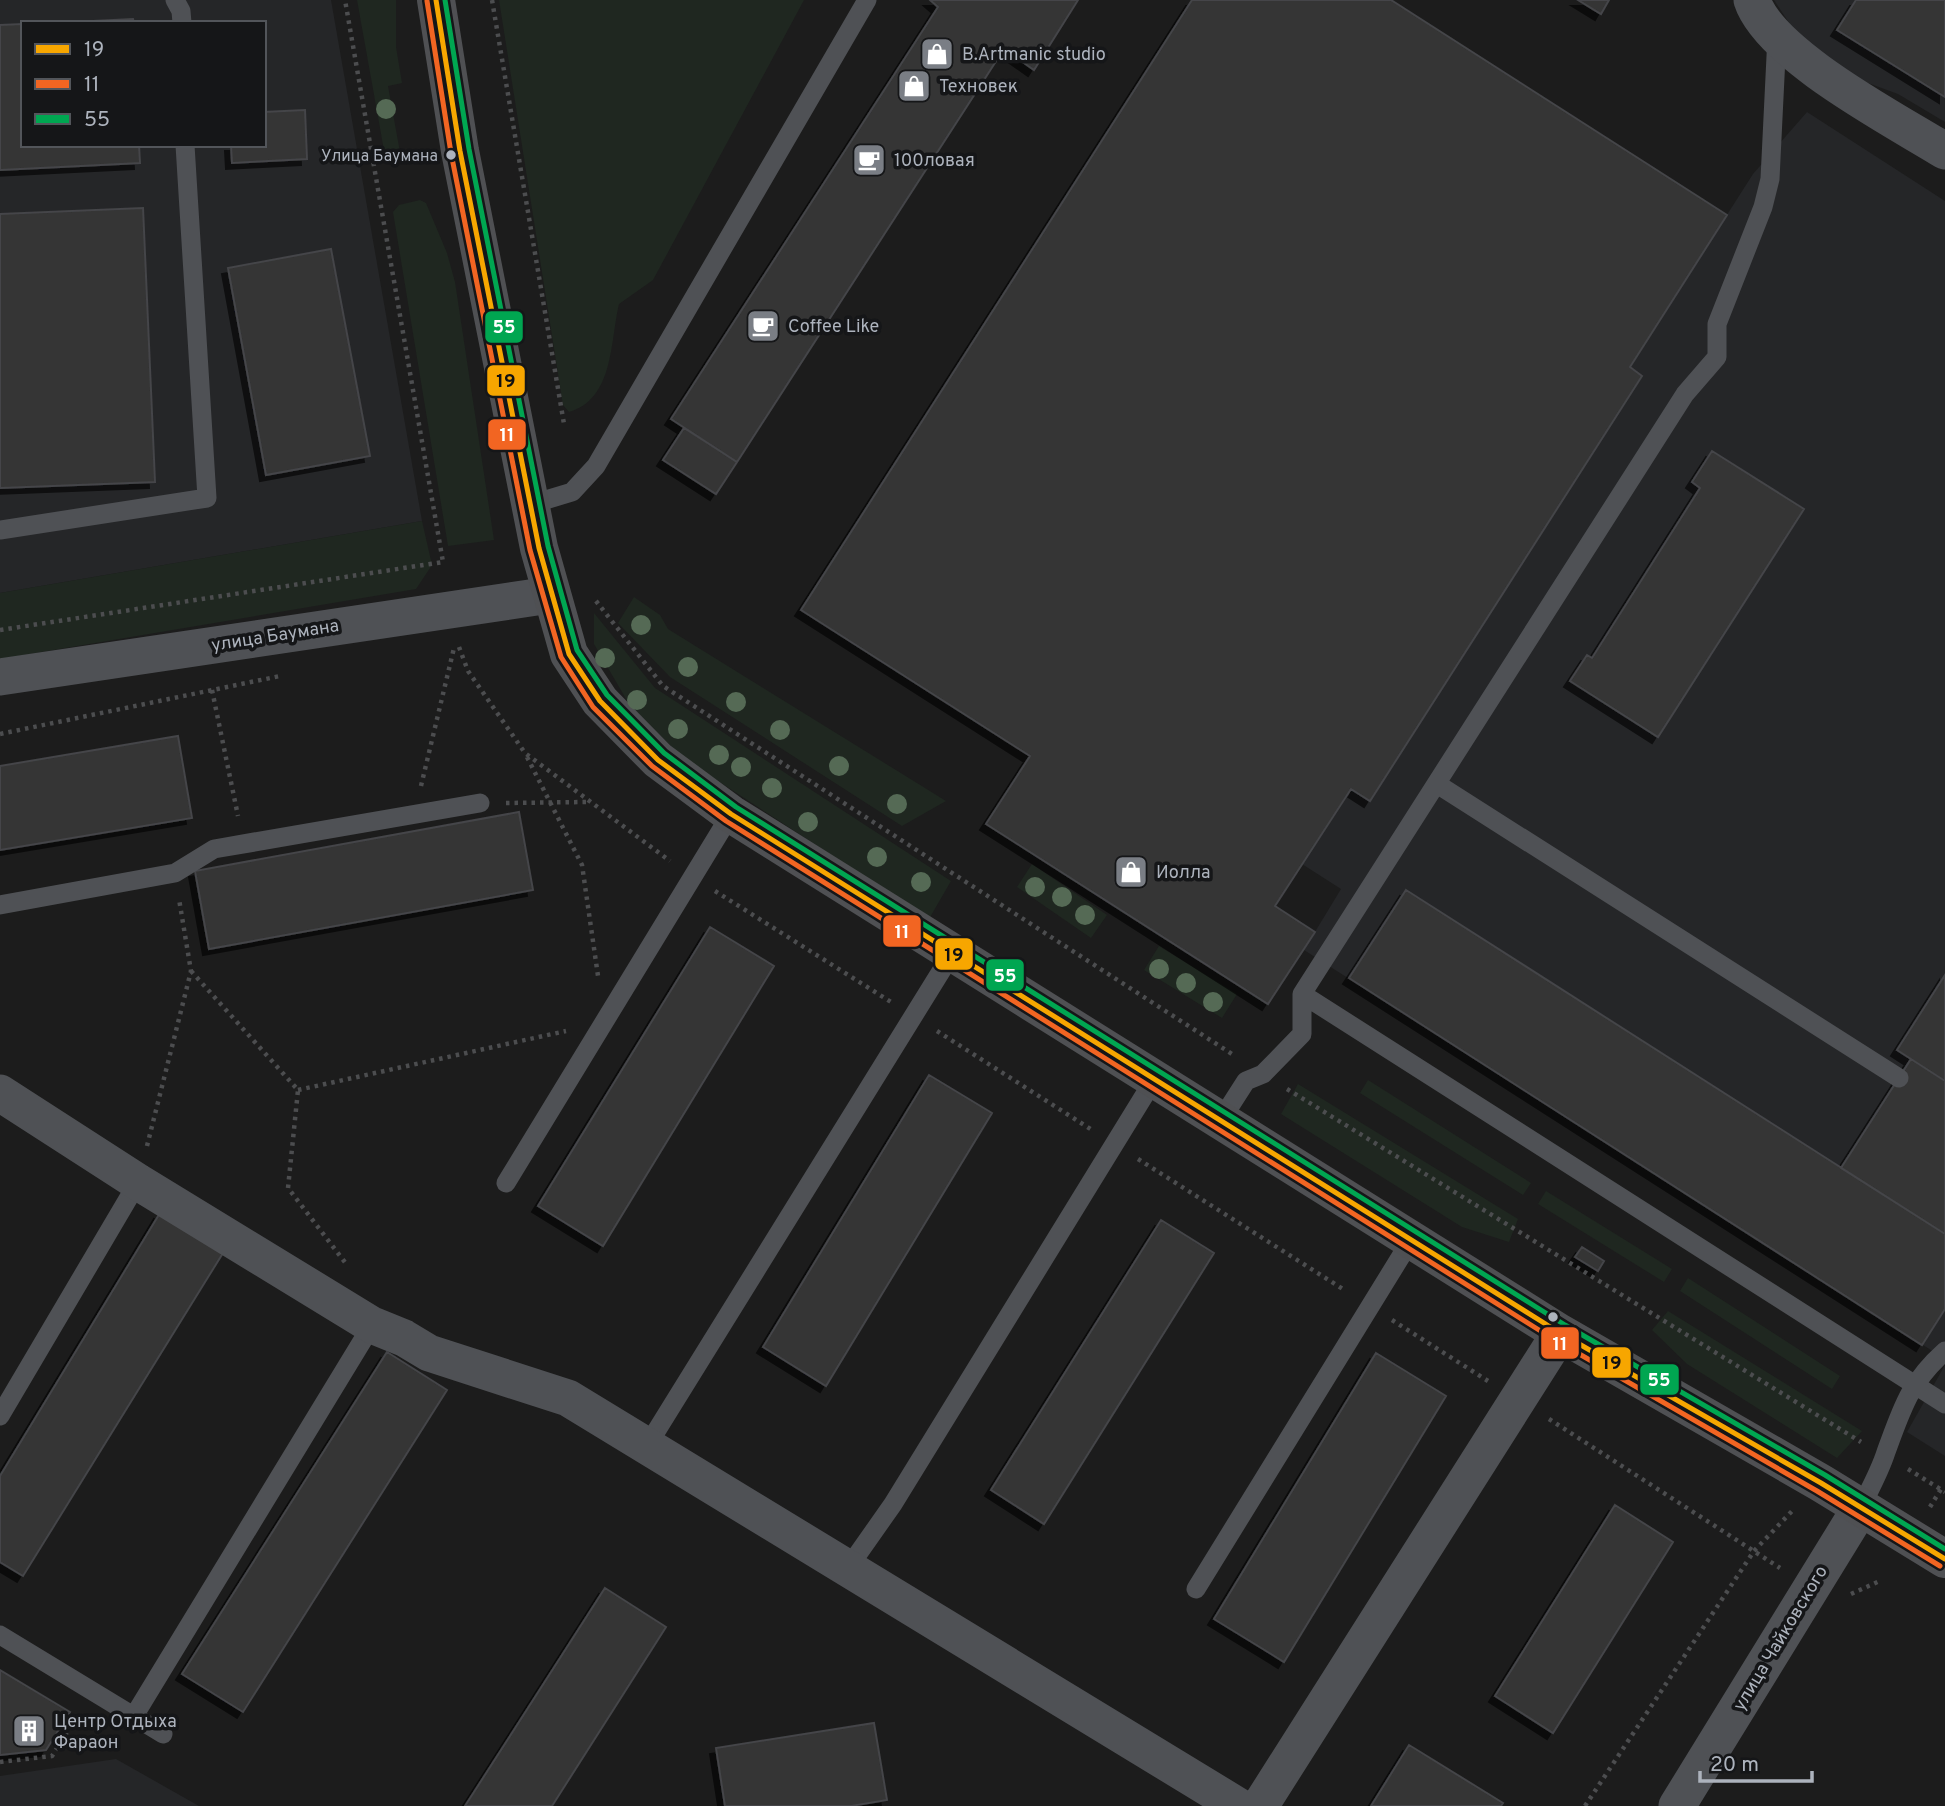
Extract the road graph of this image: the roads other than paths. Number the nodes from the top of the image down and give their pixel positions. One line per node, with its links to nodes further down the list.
1 (175, 0): 5 (lane)
2 (436, 0): 9 (main road)
3 (867, 0): 9 (lane)
4 (1752, 0): 6 (street)
5 (182, 21)
6 (1777, 35): 8 (street); 13 (lane)
7 (186, 147): 10 (lane)
8 (1945, 151)
9 (532, 504): 11 (main road)
10 (0, 530)
11 (551, 596): 12 (street, улица Баумана); 15 (main road)
12 (0, 677)
13 (1437, 783): 18 (lane); 19 (lane)
14 (480, 803): 16 (lane)
15 (731, 814): 17 (main road); 24 (lane)
16 (0, 905)
17 (953, 952): 20 (main road); 32 (lane)
18 (1302, 994): 22 (lane); 29 (lane)
19 (1899, 1078)
20 (1155, 1079): 22 (main road); 35 (lane)
21 (0, 1093): 23 (street)
22 (1221, 1120): 25 (main road)
23 (138, 1182): 26 (street); 31 (lane)
24 (506, 1183)
25 (1412, 1240): 27 (main road); 36 (lane)
26 (372, 1325): 32 (street); 38 (lane)
27 (1560, 1333): 33 (main road); 41 (street)
28 (1945, 1351): 29 (lane)
29 (1914, 1384): 30 (lane); 33 (lane)
30 (1945, 1404)
31 (0, 1416)
32 (647, 1446): 35 (street)
33 (1861, 1507): 34 (main road); 42 (street, улица Чайковского)
34 (1945, 1559)
35 (848, 1568): 40 (street)
36 (1196, 1589)
37 (0, 1635): 38 (lane)
38 (134, 1716): 39 (lane)
39 (163, 1734)
40 (1238, 1806)
41 (1260, 1806)
42 (1677, 1806)

